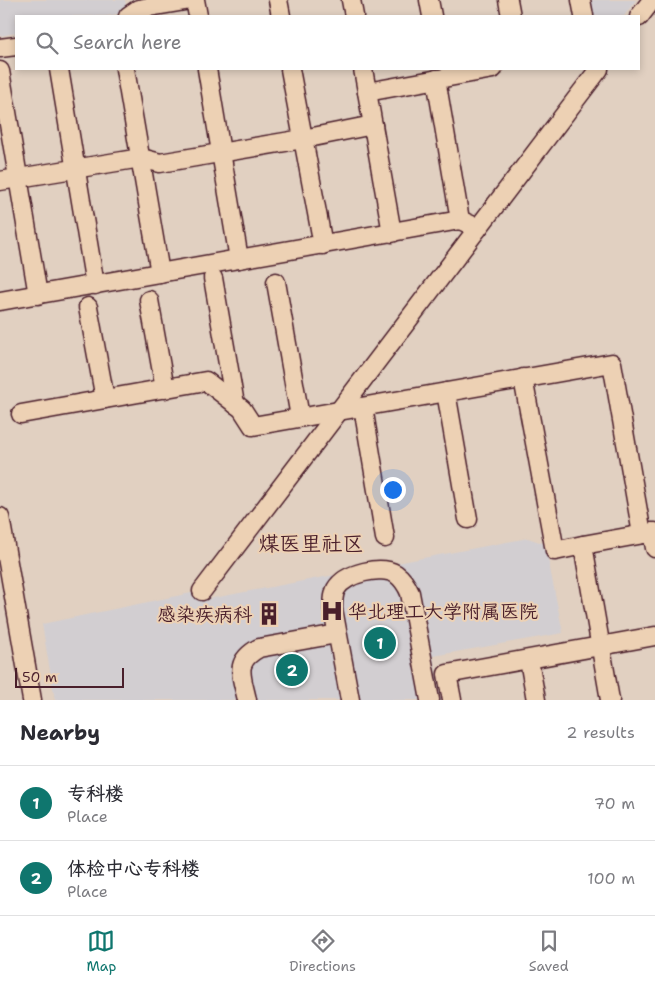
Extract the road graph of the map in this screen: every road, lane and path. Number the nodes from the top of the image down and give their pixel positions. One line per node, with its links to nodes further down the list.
1 (193, 0): 8 (street); 9 (street)
2 (278, 0): 10 (street)
3 (352, 0): 11 (street)
4 (430, 0): 12 (street)
5 (508, 0): 13 (street)
6 (581, 0): 14 (street)
7 (652, 0): 15 (street)
8 (129, 15)
9 (198, 15)
10 (281, 15)
11 (354, 15)
12 (432, 15)
13 (511, 15)
14 (584, 15)
15 (640, 16)
16 (15, 46): 17 (street)
17 (0, 48)
18 (59, 70): 32 (street)
19 (125, 70): 31 (street)
20 (207, 70): 30 (street)
21 (290, 70): 29 (street)
22 (363, 70): 27 (street)
23 (484, 70): 26 (street)
24 (598, 70): 36 (street)
25 (0, 71): 33 (street)
26 (440, 75): 27 (street); 35 (street)
27 (368, 92): 28 (street)
28 (373, 125): 29 (street); 37 (street)
29 (303, 139): 30 (street); 38 (street)
30 (221, 153): 31 (street); 39 (street)
31 (141, 158): 32 (street); 40 (street)
32 (76, 168): 33 (street); 43 (street)
33 (18, 178): 34 (street); 44 (street)
34 (0, 181)
35 (460, 220): 36 (street); 37 (street)
36 (478, 228): 54 (street)
37 (392, 233): 38 (street)
38 (323, 245): 39 (street)
39 (239, 259): 40 (street)
40 (160, 273): 43 (street)
41 (213, 278): 52 (street)
42 (276, 282): 56 (street)
43 (95, 285): 44 (street)
44 (38, 295): 46 (street)
45 (149, 300): 49 (street)
46 (0, 301)
47 (88, 307): 51 (street)
48 (523, 378): 50 (street); 59 (street); 61 (street)
49 (165, 389): 51 (street); 52 (street)
50 (446, 392): 53 (street); 58 (street)
51 (105, 399): 55 (street)
52 (235, 404): 56 (street)
53 (363, 406): 54 (street); 60 (street)
54 (339, 410): 56 (street); 63 (street)
55 (21, 414)
56 (300, 417)
57 (0, 517): 62 (street)
58 (468, 520)
59 (651, 537): 61 (street)
60 (384, 538)
61 (583, 544): 66 (street)
62 (4, 561): 68 (street)
63 (202, 591)
64 (338, 634): 69 (street); 70 (street); 71 (street)
65 (655, 636): 66 (street)
66 (600, 646): 67 (street); 74 (street)
67 (529, 660): 72 (street); 73 (street)
68 (32, 700)
69 (247, 700)
70 (350, 700)
71 (430, 700)
72 (452, 700)
73 (536, 700)
74 (610, 700)

